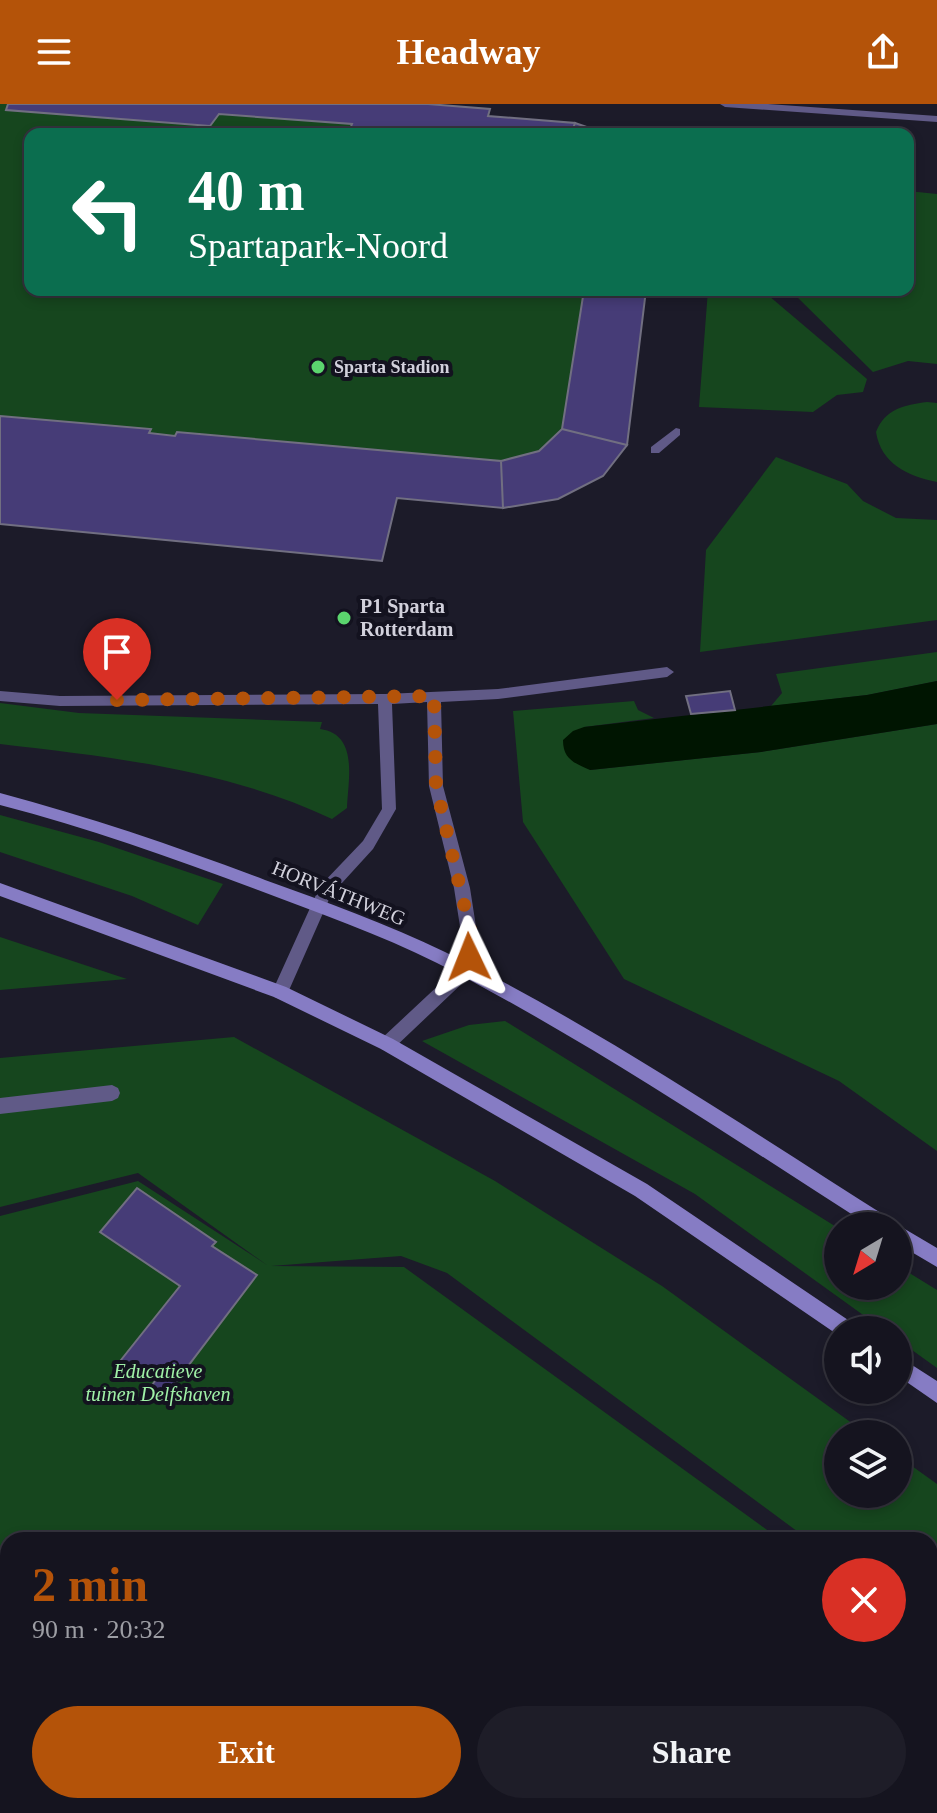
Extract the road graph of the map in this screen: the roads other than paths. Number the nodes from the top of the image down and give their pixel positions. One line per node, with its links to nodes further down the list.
1 (725, 104): 2 (street)
2 (937, 119)
3 (676, 432): 4 (street)
4 (655, 450)
5 (667, 672): 7 (street)
6 (0, 696): 8 (street)
7 (434, 696): 8 (street); 12 (street)
8 (385, 699): 11 (street)
9 (0, 799): 11 (main road, HORVÁTHWEG)
10 (0, 889): 13 (main road)
11 (316, 905): 12 (main road, HORVÁTHWEG); 13 (street)
12 (465, 970): 14 (street); 17 (main road, HORVÁTHWEG)
13 (280, 992): 14 (main road)
14 (387, 1044): 20 (main road)
15 (112, 1093): 16 (street)
16 (0, 1106)
17 (864, 1212)
18 (912, 1243): 19 (main road)
19 (937, 1258)
20 (826, 1316)
21 (912, 1375): 22 (main road)
22 (937, 1393)

